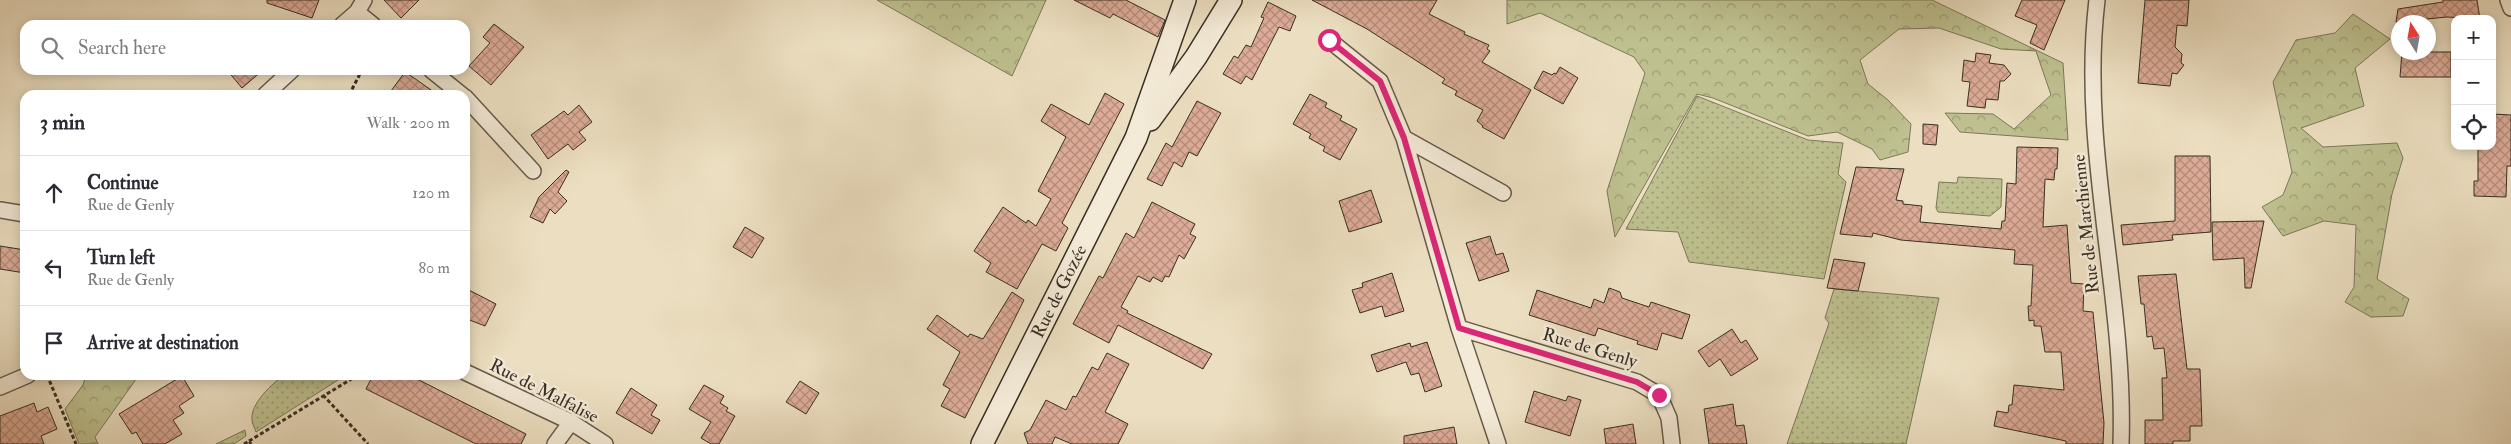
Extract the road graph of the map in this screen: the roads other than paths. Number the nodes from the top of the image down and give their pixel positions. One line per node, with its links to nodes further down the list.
1 (1185, 0): 15 (main road, Rue de Gozée)
2 (1230, 0): 15 (main road, Rue de Gozée)
3 (2096, 0): 31 (street, Rue de Marchienne)
4 (2508, 0): 6 (street)
5 (360, 6): 7 (street); 8 (street)
6 (2511, 8)
7 (347, 20)
8 (370, 20)
9 (1329, 40): 16 (street)
10 (287, 75): 12 (street)
11 (437, 75): 13 (street)
12 (270, 90)
13 (456, 90)
14 (470, 103): 17 (street)
15 (1136, 138): 28 (main road, Rue de Gozée)
16 (1404, 138): 18 (street); 21 (street)
17 (533, 171)
18 (1502, 193)
19 (0, 210): 20 (street)
20 (20, 213)
21 (1459, 328): 29 (street); 30 (street, Rue de Genly)
22 (470, 374): 25 (street, Rue de Malfalise)
23 (20, 378): 24 (street)
24 (0, 387)
25 (571, 422): 26 (street); 27 (street, Rue de Malfalise)
26 (555, 444)
27 (605, 444)
28 (982, 444)
29 (1498, 444)
30 (1672, 444)
31 (2121, 444)

